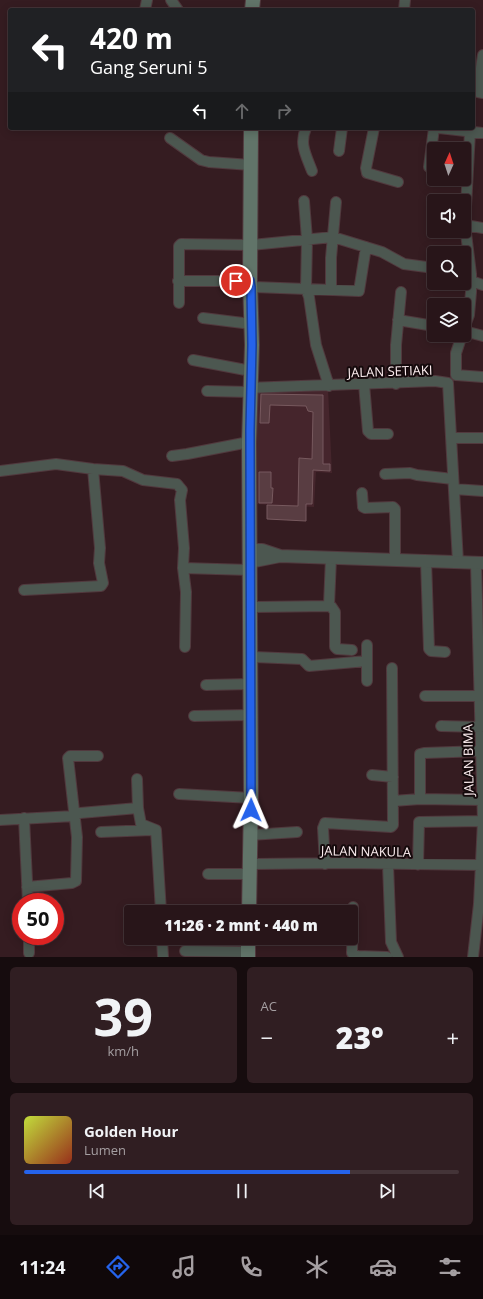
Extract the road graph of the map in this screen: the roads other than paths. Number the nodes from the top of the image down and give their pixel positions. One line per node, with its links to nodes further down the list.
1 (483, 55): 2 (street)
2 (483, 93)
3 (251, 130): 14 (main road)
4 (305, 130): 15 (street)
5 (342, 130): 13 (street)
6 (374, 130): 16 (street)
7 (434, 130): 12 (street)
8 (454, 130): 9 (street)
9 (470, 132): 10 (street); 17 (street)
10 (483, 133)
11 (170, 138): 14 (street)
12 (432, 142)
13 (339, 152)
14 (251, 165): 24 (main road)
15 (312, 171)
16 (398, 182)
17 (467, 194)
18 (304, 201): 23 (street)
19 (336, 202): 22 (street)
20 (471, 226): 21 (street)
21 (483, 228)
22 (333, 237): 23 (street); 25 (street); 32 (street)
23 (307, 239): 24 (street); 31 (street)
24 (251, 245): 28 (street); 29 (main road)
25 (366, 247): 26 (street); 32 (street)
26 (427, 267)
27 (471, 277): 30 (street)
28 (178, 281): 29 (street); 34 (street)
29 (251, 284): 31 (street); 37 (main road)
30 (483, 285)
31 (306, 289): 32 (street); 49 (street)
32 (331, 289)
33 (401, 292): 36 (street)
34 (179, 303)
35 (203, 318): 37 (street)
36 (398, 320): 38 (street); 48 (street)
37 (251, 324): 43 (main road)
38 (427, 325)
39 (471, 332): 40 (street)
40 (483, 336)
41 (460, 342): 44 (street)
42 (193, 360): 43 (street)
43 (251, 370): 50 (main road)
44 (456, 375): 45 (street); 46 (street)
45 (483, 377)
46 (448, 383): 48 (street, JALAN SETIAKI); 53 (street, JALAN SETIAKI)
47 (364, 384): 48 (street, JALAN SETIAKI); 49 (street, JALAN SETIAKI); 52 (street)
48 (396, 384)
49 (329, 386): 50 (street, JALAN SETIAKI)
50 (250, 390): 51 (street, JALAN SETIAKI); 55 (main road)
51 (207, 391)
52 (388, 434)
53 (451, 438): 54 (street); 60 (street, JALAN SETIAKI)
54 (483, 438)
55 (250, 442): 56 (street); 64 (main road)
56 (172, 456)
57 (93, 469): 58 (street); 69 (street); 70 (street)
58 (0, 471)
59 (385, 474): 60 (street)
60 (454, 484): 61 (street); 67 (street, JALAN SETIAKI)
61 (483, 491)
62 (362, 493): 65 (street)
63 (331, 558): 64 (street); 65 (street); 71 (street)
64 (250, 560): 69 (street); 72 (main road)
65 (395, 560): 66 (street)
66 (426, 560): 67 (street); 76 (street)
67 (458, 562): 68 (street)
68 (480, 563): 84 (street, JALAN BIMA)
69 (183, 568): 74 (street)
70 (24, 590)
71 (329, 605): 72 (street); 75 (street)
72 (251, 607): 77 (main road)
73 (367, 645): 78 (street)
74 (185, 647)
75 (352, 650)
76 (445, 652)
77 (251, 657): 78 (street); 81 (main road)
78 (367, 661): 80 (street)
79 (392, 668): 93 (street)
80 (367, 681)
81 (250, 684): 82 (street); 86 (main road)
82 (206, 685)
83 (426, 696): 84 (street)
84 (480, 696): 88 (street, JALAN BIMA)
85 (194, 716): 86 (street)
86 (250, 716): 96 (main road)
87 (441, 726): 88 (street)
88 (481, 727): 89 (street, JALAN BIMA)
89 (482, 751): 91 (street, JALAN BIMA); 97 (street)
90 (98, 756): 101 (street)
91 (482, 767): 98 (street, JALAN BIMA)
92 (372, 775): 93 (street)
93 (393, 777): 99 (street)
94 (137, 780): 100 (street)
95 (179, 794): 96 (street)
96 (251, 798): 108 (main road)
97 (420, 799): 98 (street); 99 (street)
98 (482, 800): 104 (street, JALAN BIMA)
99 (393, 801): 109 (street)
100 (138, 808): 101 (street); 105 (street)
101 (74, 816): 102 (street); 115 (street)
102 (24, 818): 103 (street); 115 (street)
103 (0, 820)
104 (483, 821): 111 (street); 112 (street, JALAN BIMA)
105 (156, 830): 106 (street); 118 (street)
106 (101, 832)
107 (297, 832): 108 (street)
108 (250, 835): 113 (main road)
109 (325, 864): 110 (street, JALAN NAKULA); 113 (street, JALAN NAKULA)
110 (388, 864): 111 (street, JALAN NAKULA); 128 (street)
111 (418, 865): 112 (street, JALAN NAKULA)
112 (481, 865): 117 (street, JALAN BIMA)
113 (250, 869): 114 (street, JALAN NAKULA); 119 (main road)
114 (208, 874)
115 (27, 887): 116 (street)
116 (27, 893)
117 (481, 904): 129 (street, JALAN BIMA)
118 (161, 905)
119 (249, 905)
120 (29, 945): 124 (street)
121 (162, 945): 126 (street)
122 (352, 945): 127 (street)
123 (185, 951): 125 (street)
124 (29, 953)
125 (248, 955)
126 (163, 957)
127 (388, 957)
128 (398, 957)
129 (474, 957)

